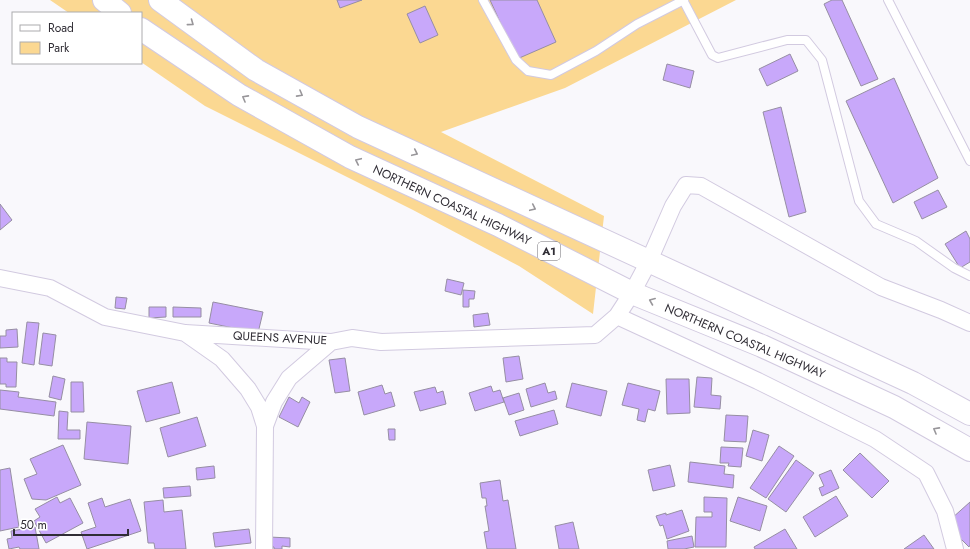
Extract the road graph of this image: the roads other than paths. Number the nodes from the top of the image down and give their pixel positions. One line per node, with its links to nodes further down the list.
1 (104, 0): 6 (highway)
2 (160, 0): 9 (highway, one-way to 9)
3 (483, 0): 4 (lane)
4 (683, 0): 10 (lane)
5 (888, 0): 8 (lane)
6 (119, 12)
7 (142, 30): 12 (highway, NORTHERN COASTAL HIGHWAY / A1, one-way to 7)
8 (970, 161)
9 (649, 261): 12 (street, QUEENS AVENUE); 14 (street, QUEENS AVENUE); 17 (highway)
10 (970, 276)
11 (0, 278): 15 (street, QUEENS AVENUE)
12 (632, 293): 13 (street, QUEENS AVENUE); 19 (highway, NORTHERN COASTAL HIGHWAY / A1, one-way to 12)
13 (617, 316): 16 (street, QUEENS AVENUE); 21 (street)
14 (970, 323)
15 (185, 333): 16 (street, QUEENS AVENUE); 18 (street)
16 (331, 342): 18 (street)
17 (970, 414)
18 (265, 426): 20 (street)
19 (970, 450)
20 (264, 549)
21 (955, 549)

